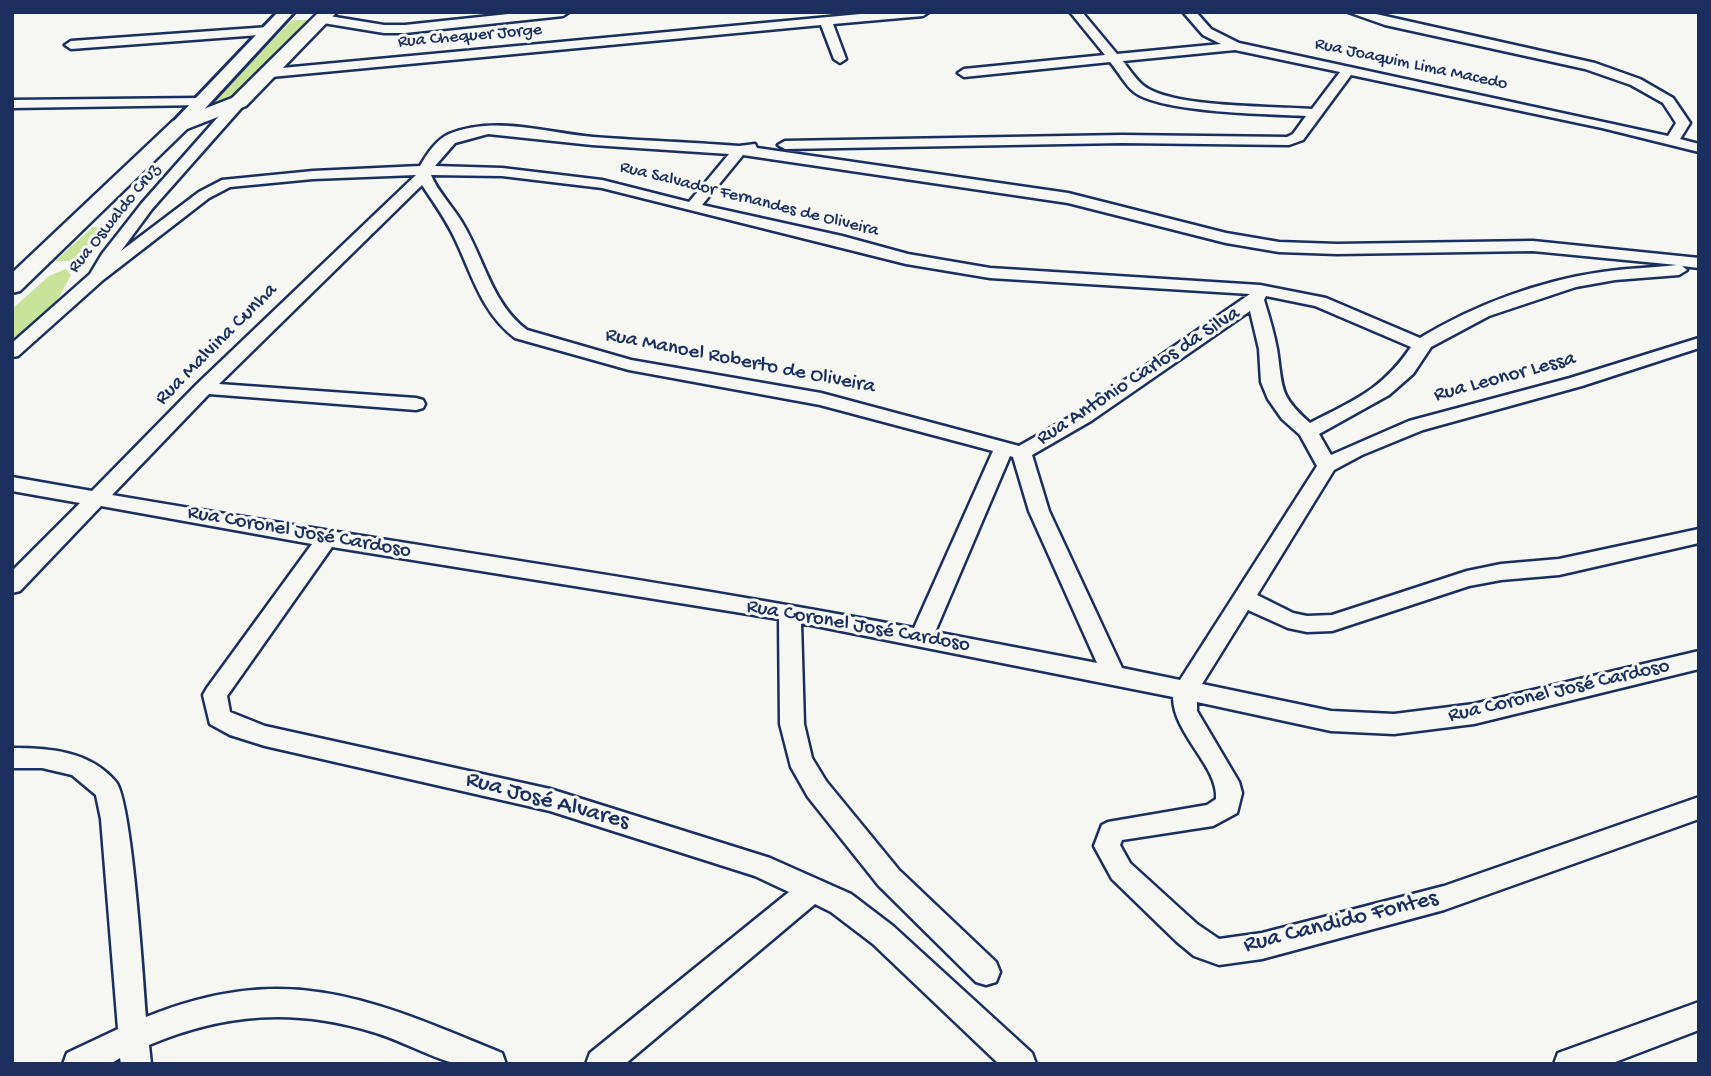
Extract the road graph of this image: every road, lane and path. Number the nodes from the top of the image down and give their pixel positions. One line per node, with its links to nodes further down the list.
1 (287, 12): 10 (street)
2 (563, 12): 7 (street)
3 (923, 12): 9 (street, Rua Chequer Jorge)
4 (1076, 12): 13 (street)
5 (1189, 12): 12 (street)
6 (1354, 12): 23 (street)
7 (553, 13): 8 (street)
8 (326, 16): 16 (main road)
9 (826, 23): 14 (street); 16 (street, Rua Chequer Jorge)
10 (269, 31): 11 (street); 18 (street)
11 (71, 45)
12 (1235, 46): 13 (street, Rua Joaquim Lima Macedo); 15 (street, Rua Joaquim Lima Macedo)
13 (1114, 57): 17 (street, Rua Joaquim Lima Macedo); 21 (street)
14 (840, 59)
15 (1349, 69): 21 (street); 23 (street, Rua Joaquim Lima Macedo)
16 (271, 73): 19 (main road)
17 (964, 73)
18 (199, 102): 20 (street); 22 (street)
19 (239, 102): 22 (main road); 29 (street, Rua Oswaldo Cruz)
20 (12, 104)
21 (1317, 113): 25 (street)
22 (180, 125): 30 (main road)
23 (1672, 140): 24 (street, Rua Joaquim Lima Macedo)
24 (1699, 148)
25 (739, 151): 26 (street, Rua Malvina Cunha); 27 (street); 28 (street)
26 (424, 173): 27 (street, Rua Salvador Fernandes de Oliveira); 29 (street, Rua Salvador Fernandes de Oliveira); 35 (street, Rua Malvina Cunha); 38 (street, Rua Manoel Roberto de Oliveira)
27 (693, 206): 31 (street, Rua Salvador Fernandes de Oliveira)
28 (1699, 264): 33 (street)
29 (97, 277): 34 (street, Rua Oswaldo Cruz)
30 (12, 286)
31 (1258, 295): 33 (street, Rua Salvador Fernandes de Oliveira); 37 (street); 38 (street, Rua Antônio Carlos da Silva)
32 (1699, 343): 39 (street, Rua Leonor Lessa)
33 (1421, 345): 37 (street)
34 (12, 352)
35 (204, 388): 36 (street); 41 (street, Rua Malvina Cunha)
36 (416, 404)
37 (1308, 432): 39 (street)
38 (1013, 450): 47 (street); 49 (street)
39 (1327, 466): 45 (street)
40 (12, 484): 41 (street, Rua Coronel José Cardoso)
41 (97, 499): 43 (street, Rua Coronel José Cardoso); 44 (street, Rua Malvina Cunha)
42 (1699, 536): 45 (street)
43 (327, 539): 46 (street, Rua Coronel José Cardoso); 53 (street, Rua José Alvares)
44 (12, 585)
45 (1243, 598): 50 (street)
46 (790, 614): 47 (street, Rua Coronel José Cardoso); 54 (street)
47 (921, 638): 49 (street, Rua Coronel José Cardoso)
48 (1699, 660): 50 (street, Rua Coronel José Cardoso)
49 (1114, 675): 50 (street, Rua Coronel José Cardoso)
50 (1185, 692): 52 (street, Rua Candido Fontes)
51 (12, 758): 56 (street)
52 (1699, 808)
53 (811, 891): 59 (street); 60 (street, Rua José Alvares)
54 (986, 972)
55 (1699, 1016): 61 (street)
56 (135, 1049): 57 (street); 58 (street)
57 (78, 1064)
58 (491, 1064)
59 (601, 1064)
60 (1021, 1064)
61 (1569, 1064)

